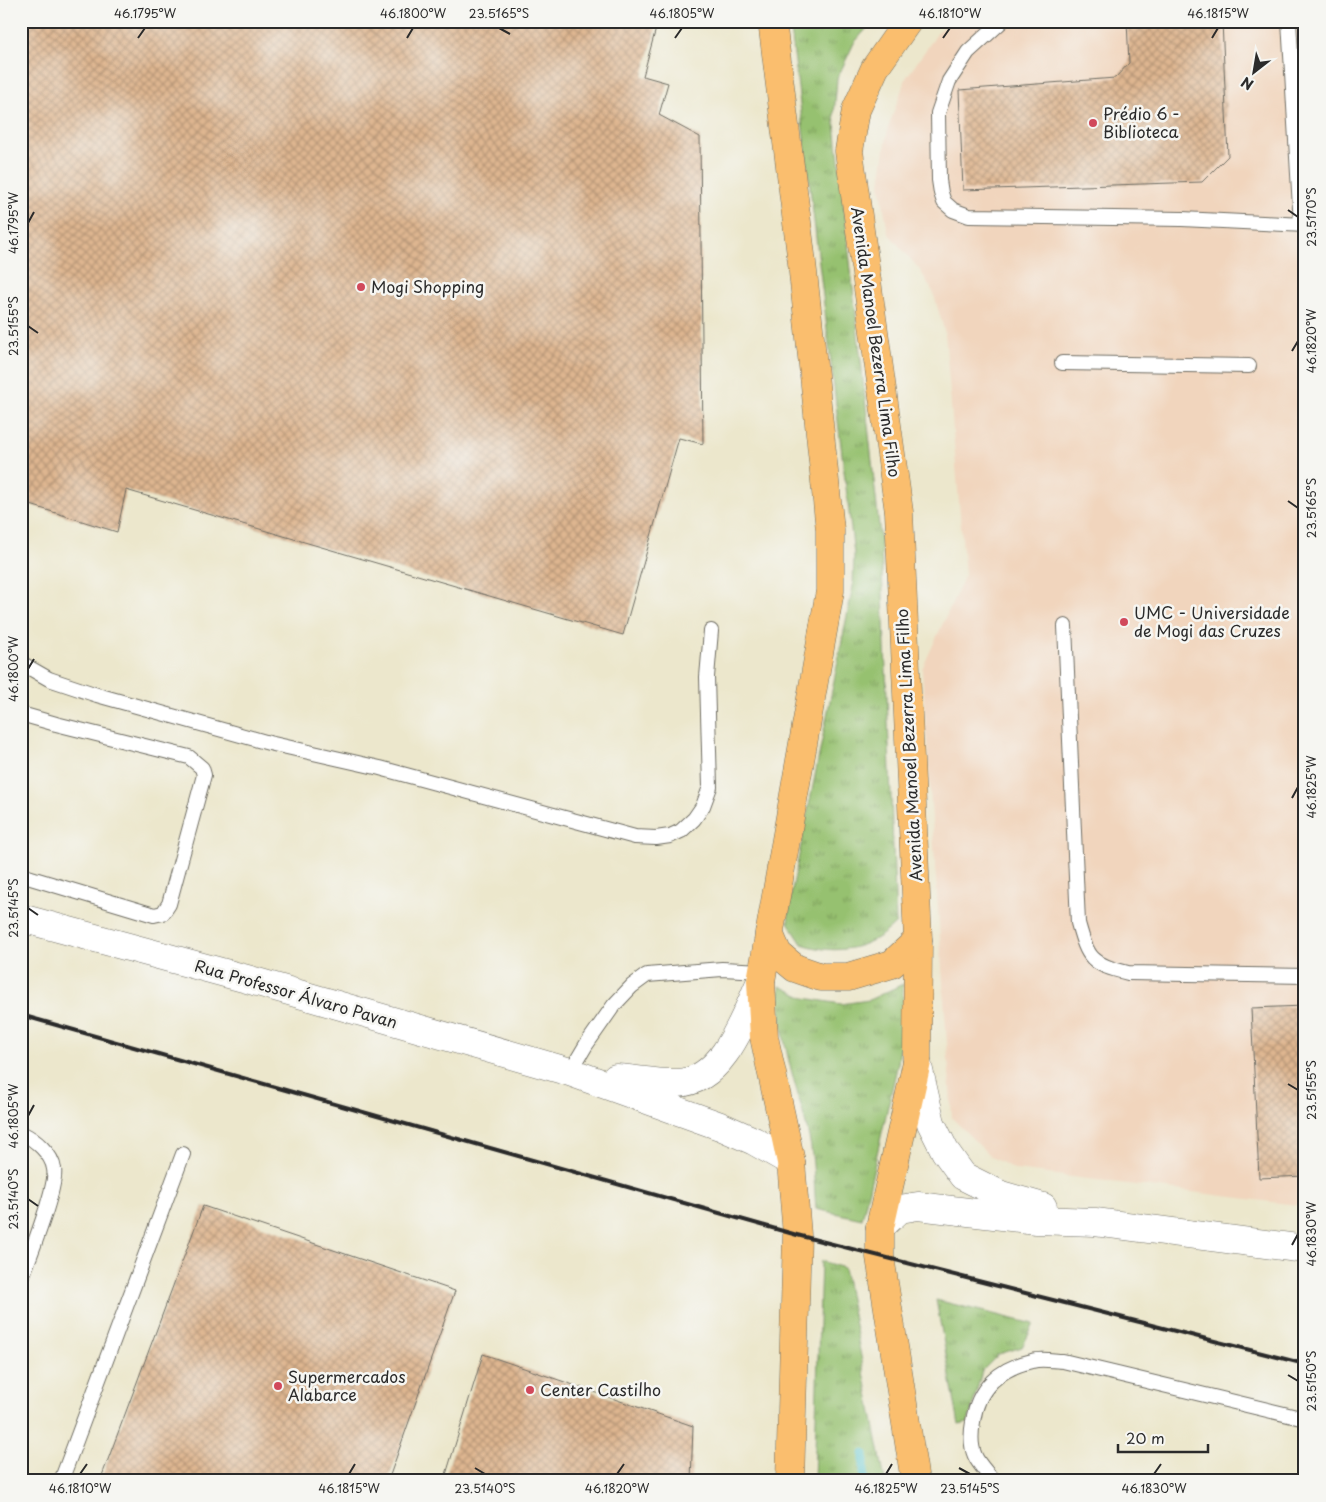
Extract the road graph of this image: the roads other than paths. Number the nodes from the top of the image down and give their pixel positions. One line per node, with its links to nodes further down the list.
1 (772, 21): 14 (main road)
2 (908, 21): 15 (main road, Avenida Manoel Bezerra Lima Filho)
3 (1002, 21): 5 (lane)
4 (1289, 21): 5 (lane)
5 (1303, 225)
6 (1062, 363): 7 (lane)
7 (1249, 366)
8 (1065, 626): 17 (lane)
9 (711, 631): 10 (lane)
10 (21, 663)
11 (21, 714): 12 (lane)
12 (21, 876)
13 (21, 918): 19 (street, Rua Professor Álvaro Pavan)
14 (769, 932): 15 (main road); 16 (main road)
15 (918, 940): 18 (main road, Avenida Manoel Bezerra Lima Filho)
16 (762, 976): 19 (lane); 19 (street, Rua Professor Álvaro Pavan); 22 (main road)
17 (1305, 976)
18 (917, 1062): 23 (street); 24 (main road, Avenida Manoel Bezerra Lima Filho)
19 (570, 1072): 22 (street, Rua Professor Álvaro Pavan)
20 (21, 1133): 26 (lane)
21 (183, 1154): 28 (lane)
22 (790, 1162): 29 (main road)
23 (1095, 1222): 24 (street); 25 (street)
24 (880, 1226): 30 (main road, Avenida Manoel Bezerra Lima Filho)
25 (1305, 1249)
26 (21, 1280)
27 (1305, 1420): 31 (lane)
28 (61, 1481)
29 (790, 1481)
30 (915, 1481)
31 (993, 1481)

